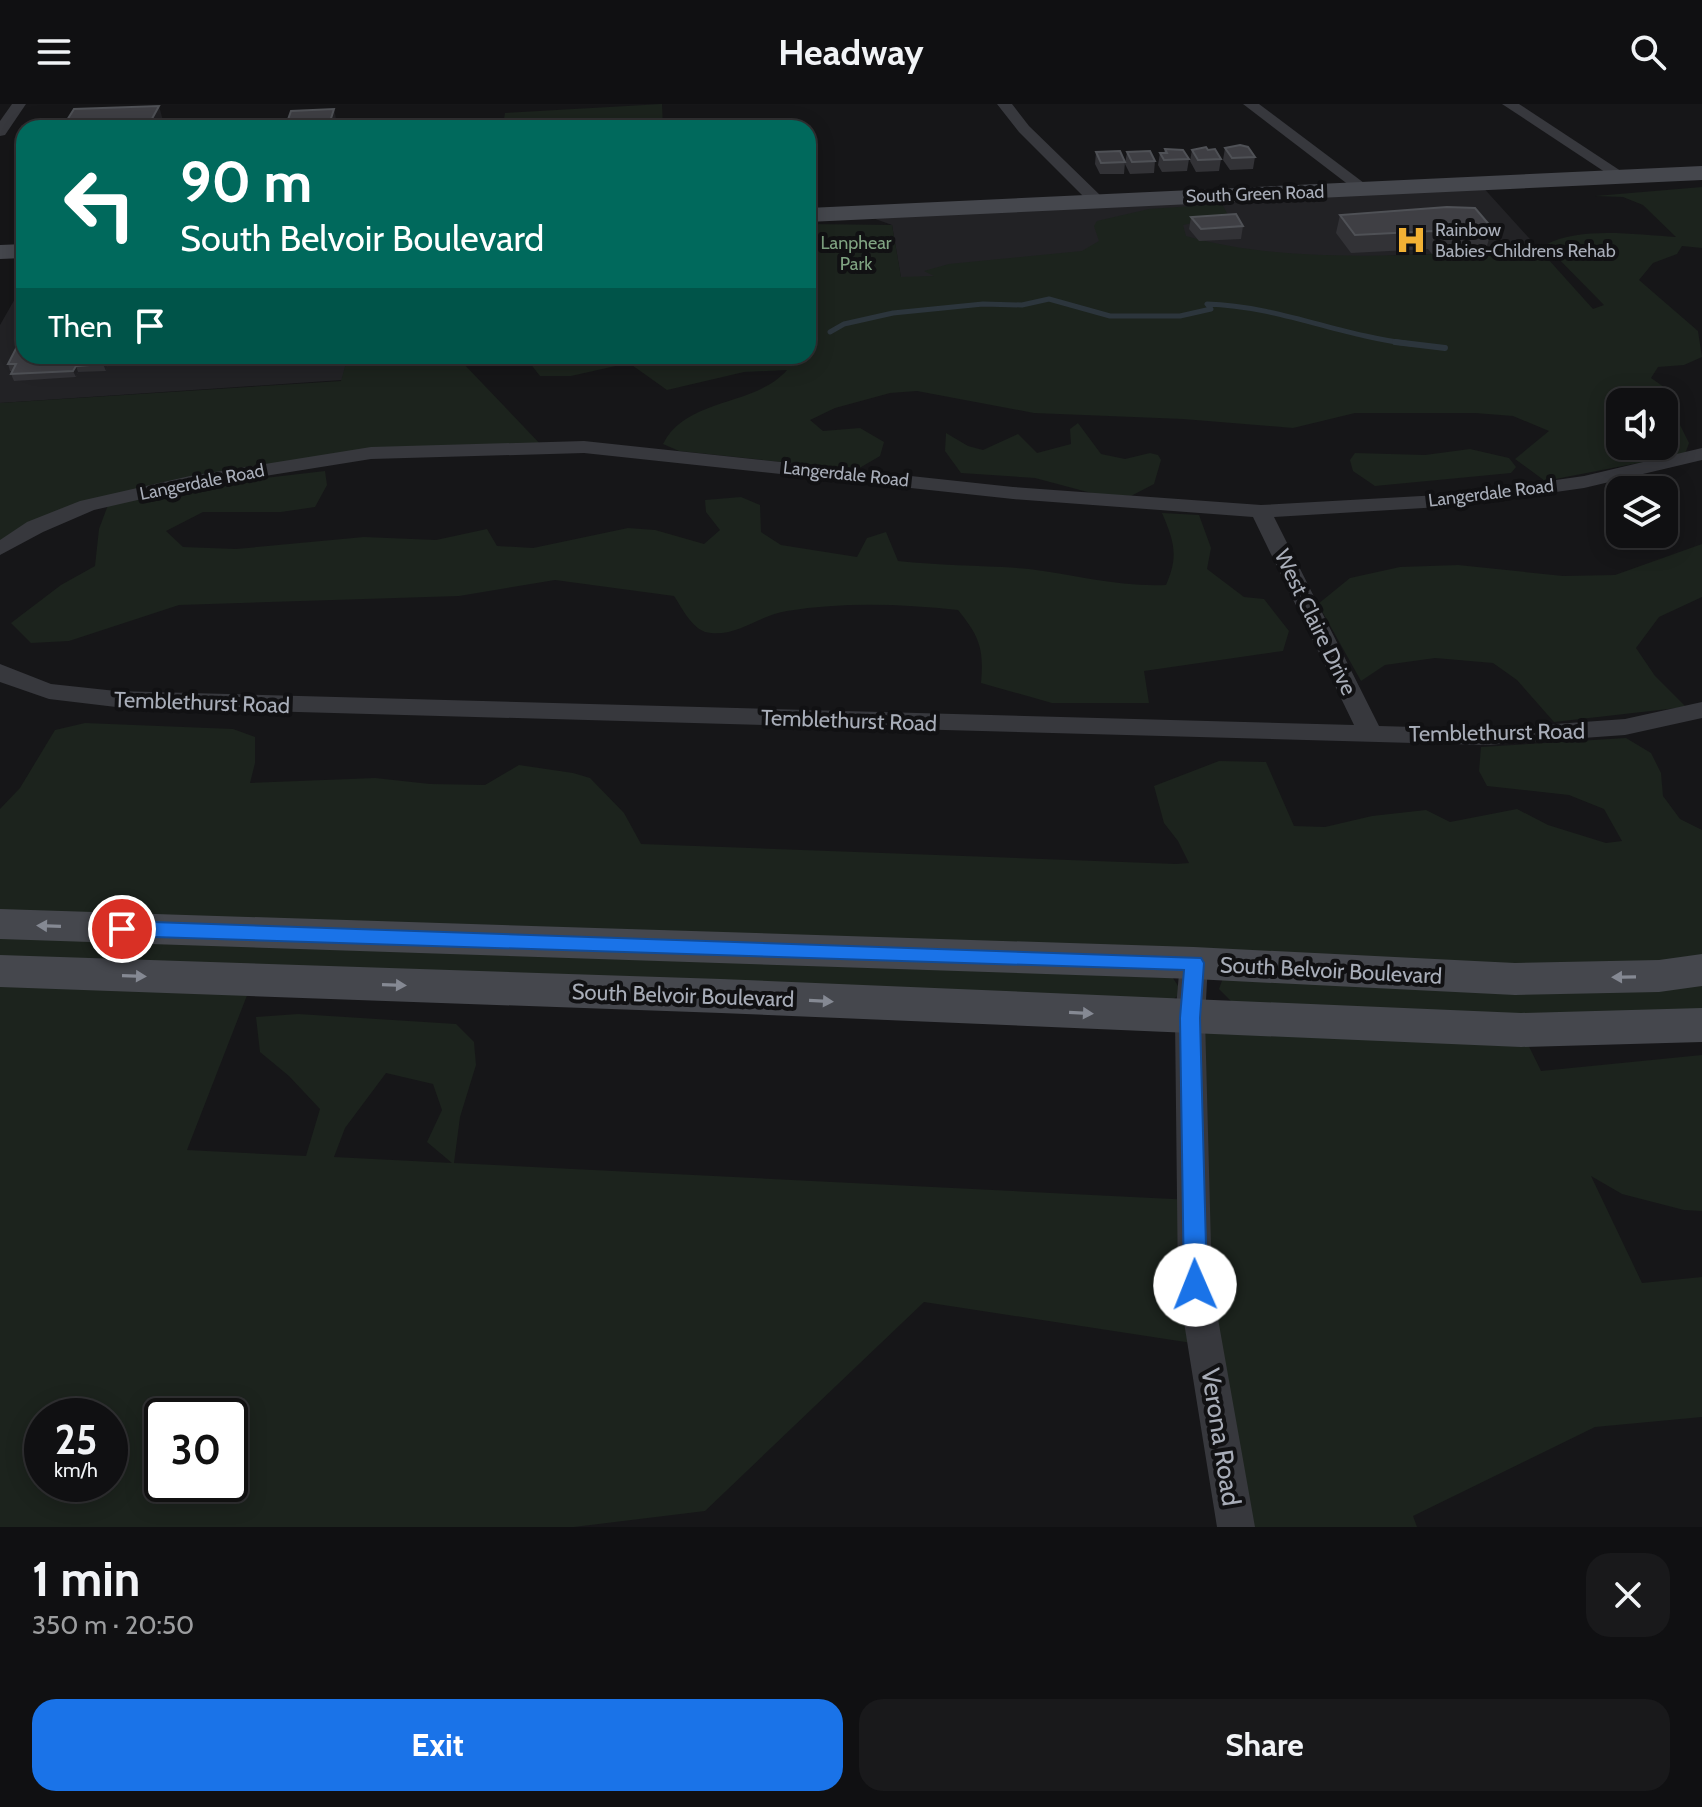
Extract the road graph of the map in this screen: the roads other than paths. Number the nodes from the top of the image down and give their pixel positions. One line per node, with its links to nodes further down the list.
1 (19, 104): 5 (street)
2 (1004, 104): 9 (street)
3 (1250, 104): 8 (street)
4 (1509, 104): 7 (street)
5 (0, 132)
6 (1702, 173): 7 (street, South Green Road)
7 (1622, 177): 8 (street, South Green Road)
8 (1364, 189): 9 (street, South Green Road)
9 (1096, 200): 10 (street, South Green Road)
10 (816, 215)
11 (1702, 454): 12 (street, Langerdale Road)
12 (1261, 511): 13 (street, Langerdale Road); 16 (street, West Claire Drive)
13 (0, 549)
14 (0, 672): 16 (street, Temblethurst Road)
15 (1702, 710): 16 (street, Temblethurst Road)
16 (1371, 734)
17 (0, 924): 18 (street, South Belvoir Boulevard, one-way to 17)
18 (1194, 963): 19 (street, South Belvoir Boulevard, one-way to 18); 21 (street, Verona Road)
19 (1702, 970)
20 (0, 971): 21 (street, South Belvoir Boulevard, one-way to 21)
21 (1190, 1018): 22 (street, South Belvoir Boulevard); 23 (street, Verona Road)
22 (1702, 1025)
23 (1236, 1527)

